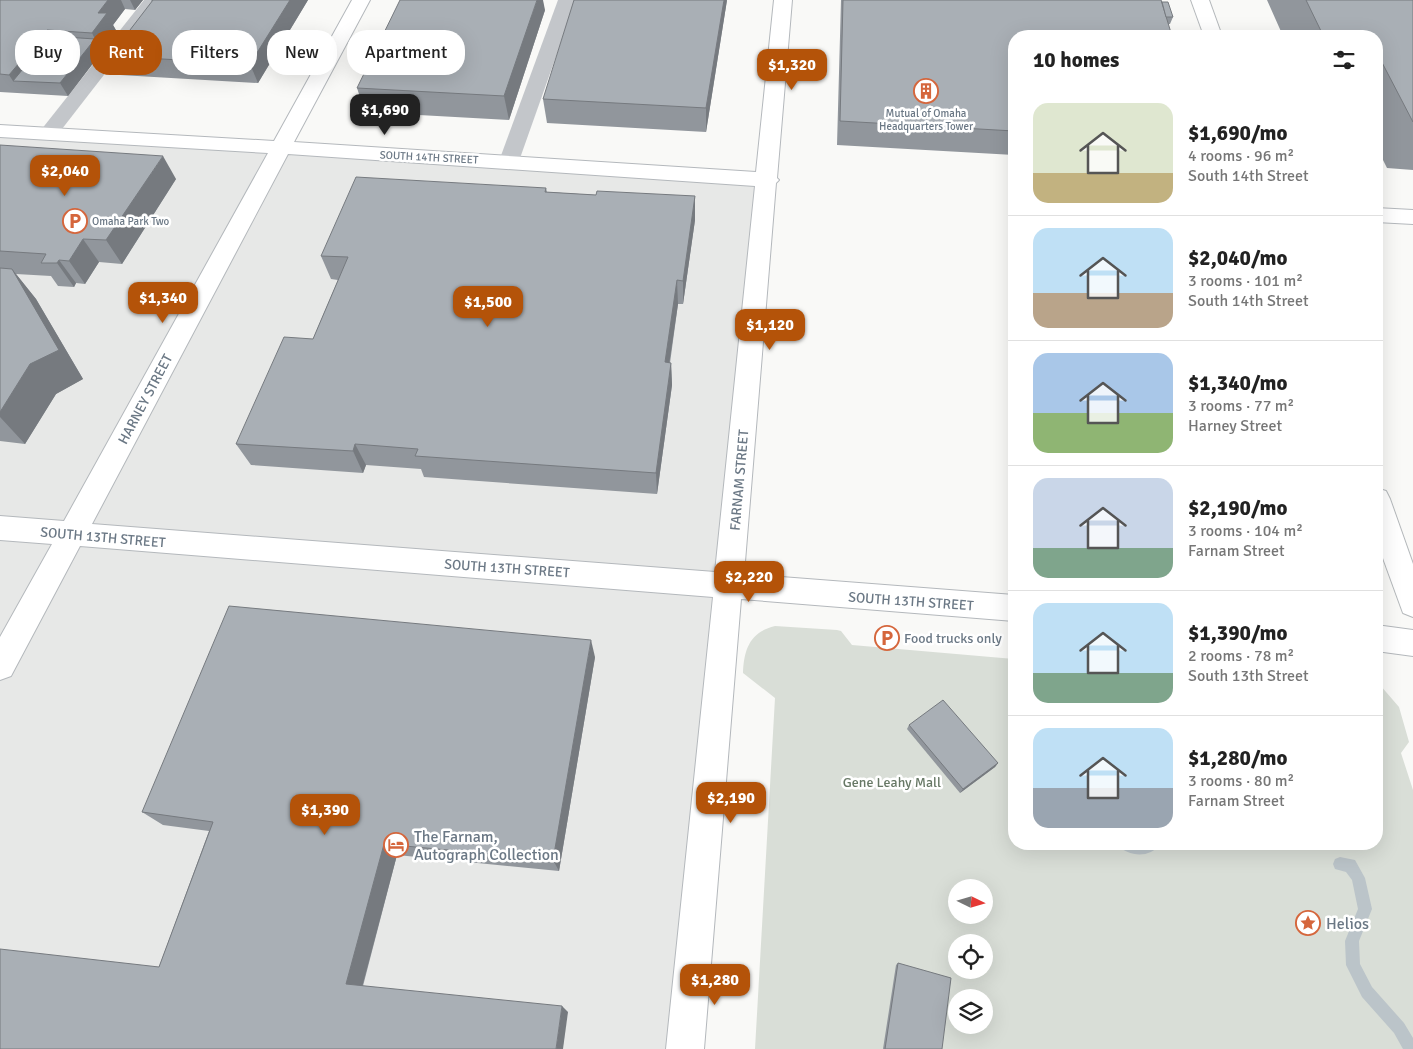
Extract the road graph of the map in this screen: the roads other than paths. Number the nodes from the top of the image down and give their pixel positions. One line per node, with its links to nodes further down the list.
1 (152, 0): 8 (lane)
2 (361, 0): 9 (main road, HARNEY STREET)
3 (567, 0): 10 (lane)
4 (783, 0): 11 (main road, FARNAM STREET)
5 (1200, 0): 6 (main road)
6 (1211, 30)
7 (0, 131): 8 (main road, SOUTH 14TH STREET)
8 (48, 134): 9 (main road, SOUTH 14TH STREET)
9 (281, 148): 10 (main road, SOUTH 14TH STREET); 16 (main road, HARNEY STREET)
10 (509, 161): 11 (main road, SOUTH 14TH STREET)
11 (768, 180): 17 (main road, FARNAM STREET)
12 (1383, 215): 13 (main road)
13 (1413, 217)
14 (1383, 519): 18 (main road)
15 (0, 528): 16 (main road, SOUTH 13TH STREET)
16 (72, 534): 17 (main road, SOUTH 13TH STREET); 22 (main road, HARNEY STREET)
17 (728, 586): 19 (main road, SOUTH 13TH STREET); 23 (main road, FARNAM STREET)
18 (1413, 604)
19 (1008, 608)
20 (1383, 639): 21 (main road)
21 (1413, 643)
22 (0, 666)
23 (685, 1049)

